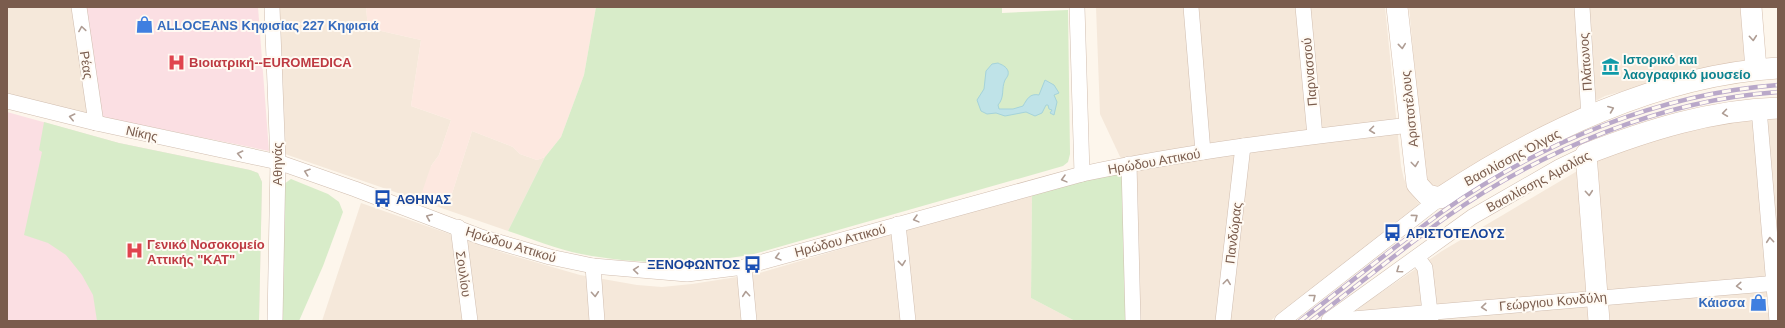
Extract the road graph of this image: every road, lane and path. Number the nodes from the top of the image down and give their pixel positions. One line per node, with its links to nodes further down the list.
1 (79, 7): 14 (street, Ρέας, one-way to 1)
2 (272, 7): 20 (street, Αθηνάς)
3 (1077, 7): 22 (street)
4 (1191, 7): 18 (street)
5 (1303, 7): 16 (street, Παρνασσού)
6 (1397, 7): 15 (street, Αριστοτέλους, one-way to 15)
7 (1582, 7): 13 (street, Πλάτωνος)
8 (1751, 7): 10 (street, one-way to 10)
9 (1778, 68): 10 (street, Βασιλίσσης Όλγας)
10 (1756, 69): 13 (street, Βασιλίσσης Όλγας, one-way to 10)
11 (7, 101): 14 (street, Νίκης, one-way to 11)
12 (1768, 108): 19 (street, Βασιλίσσης Αμαλίας, one-way to 19); 29 (street, one-way to 12)
13 (1589, 117): 23 (street, Βασιλίσσης Όλγας)
14 (96, 123): 20 (street, Νίκης, one-way to 14)
15 (1410, 125): 16 (street, Ηρώδου Αττικού, one-way to 16); 23 (street, Αριστοτέλους, one-way to 23)
16 (1315, 136): 17 (street, Ηρώδου Αττικού)
17 (1243, 146): 18 (street, Ηρώδου Αττικού); 38 (street, Πανδώρας, one-way to 17)
18 (1203, 152): 21 (street, Ηρώδου Αττικού)
19 (1586, 154): 26 (street, Βασιλίσσης Αμαλίας); 30 (street, one-way to 30)
20 (278, 162): 25 (street, Ηρώδου Αττικού, one-way to 20); 32 (street, Αθηνάς)
21 (1129, 164): 22 (street, Ηρώδου Αττικού); 37 (street)
22 (1082, 174): 24 (street, Ηρώδου Αττικού, one-way to 24)
23 (1440, 198): 39 (street, Βασιλίσσης Όλγας, one-way to 23)
24 (898, 224): 28 (street, Ηρώδου Αττικού, one-way to 28); 36 (street, one-way to 36)
25 (458, 227): 27 (street, Ηρώδου Αττικού); 33 (street, Σουλίου)
26 (1417, 257): 31 (street); 40 (street, Βασιλίσσης Αμαλίας, one-way to 40)
27 (593, 266): 28 (street, Ηρώδου Αττικού, one-way to 27); 34 (street, one-way to 34)
28 (744, 267): 35 (street, one-way to 28)
29 (1776, 283): 30 (street, Γεώργιου Κονδύλη, one-way to 30); 42 (street)
30 (1598, 297): 31 (street, Γεώργιου Κονδύλη, one-way to 31); 41 (street)
31 (1430, 316): 40 (street, Γεώργιου Κονδύλη)
32 (275, 321)
33 (470, 321)
34 (597, 321)
35 (748, 321)
36 (908, 321)
37 (1133, 321)
38 (1223, 321)
39 (1282, 321)
40 (1328, 321)
41 (1600, 321)
42 (1777, 321)

